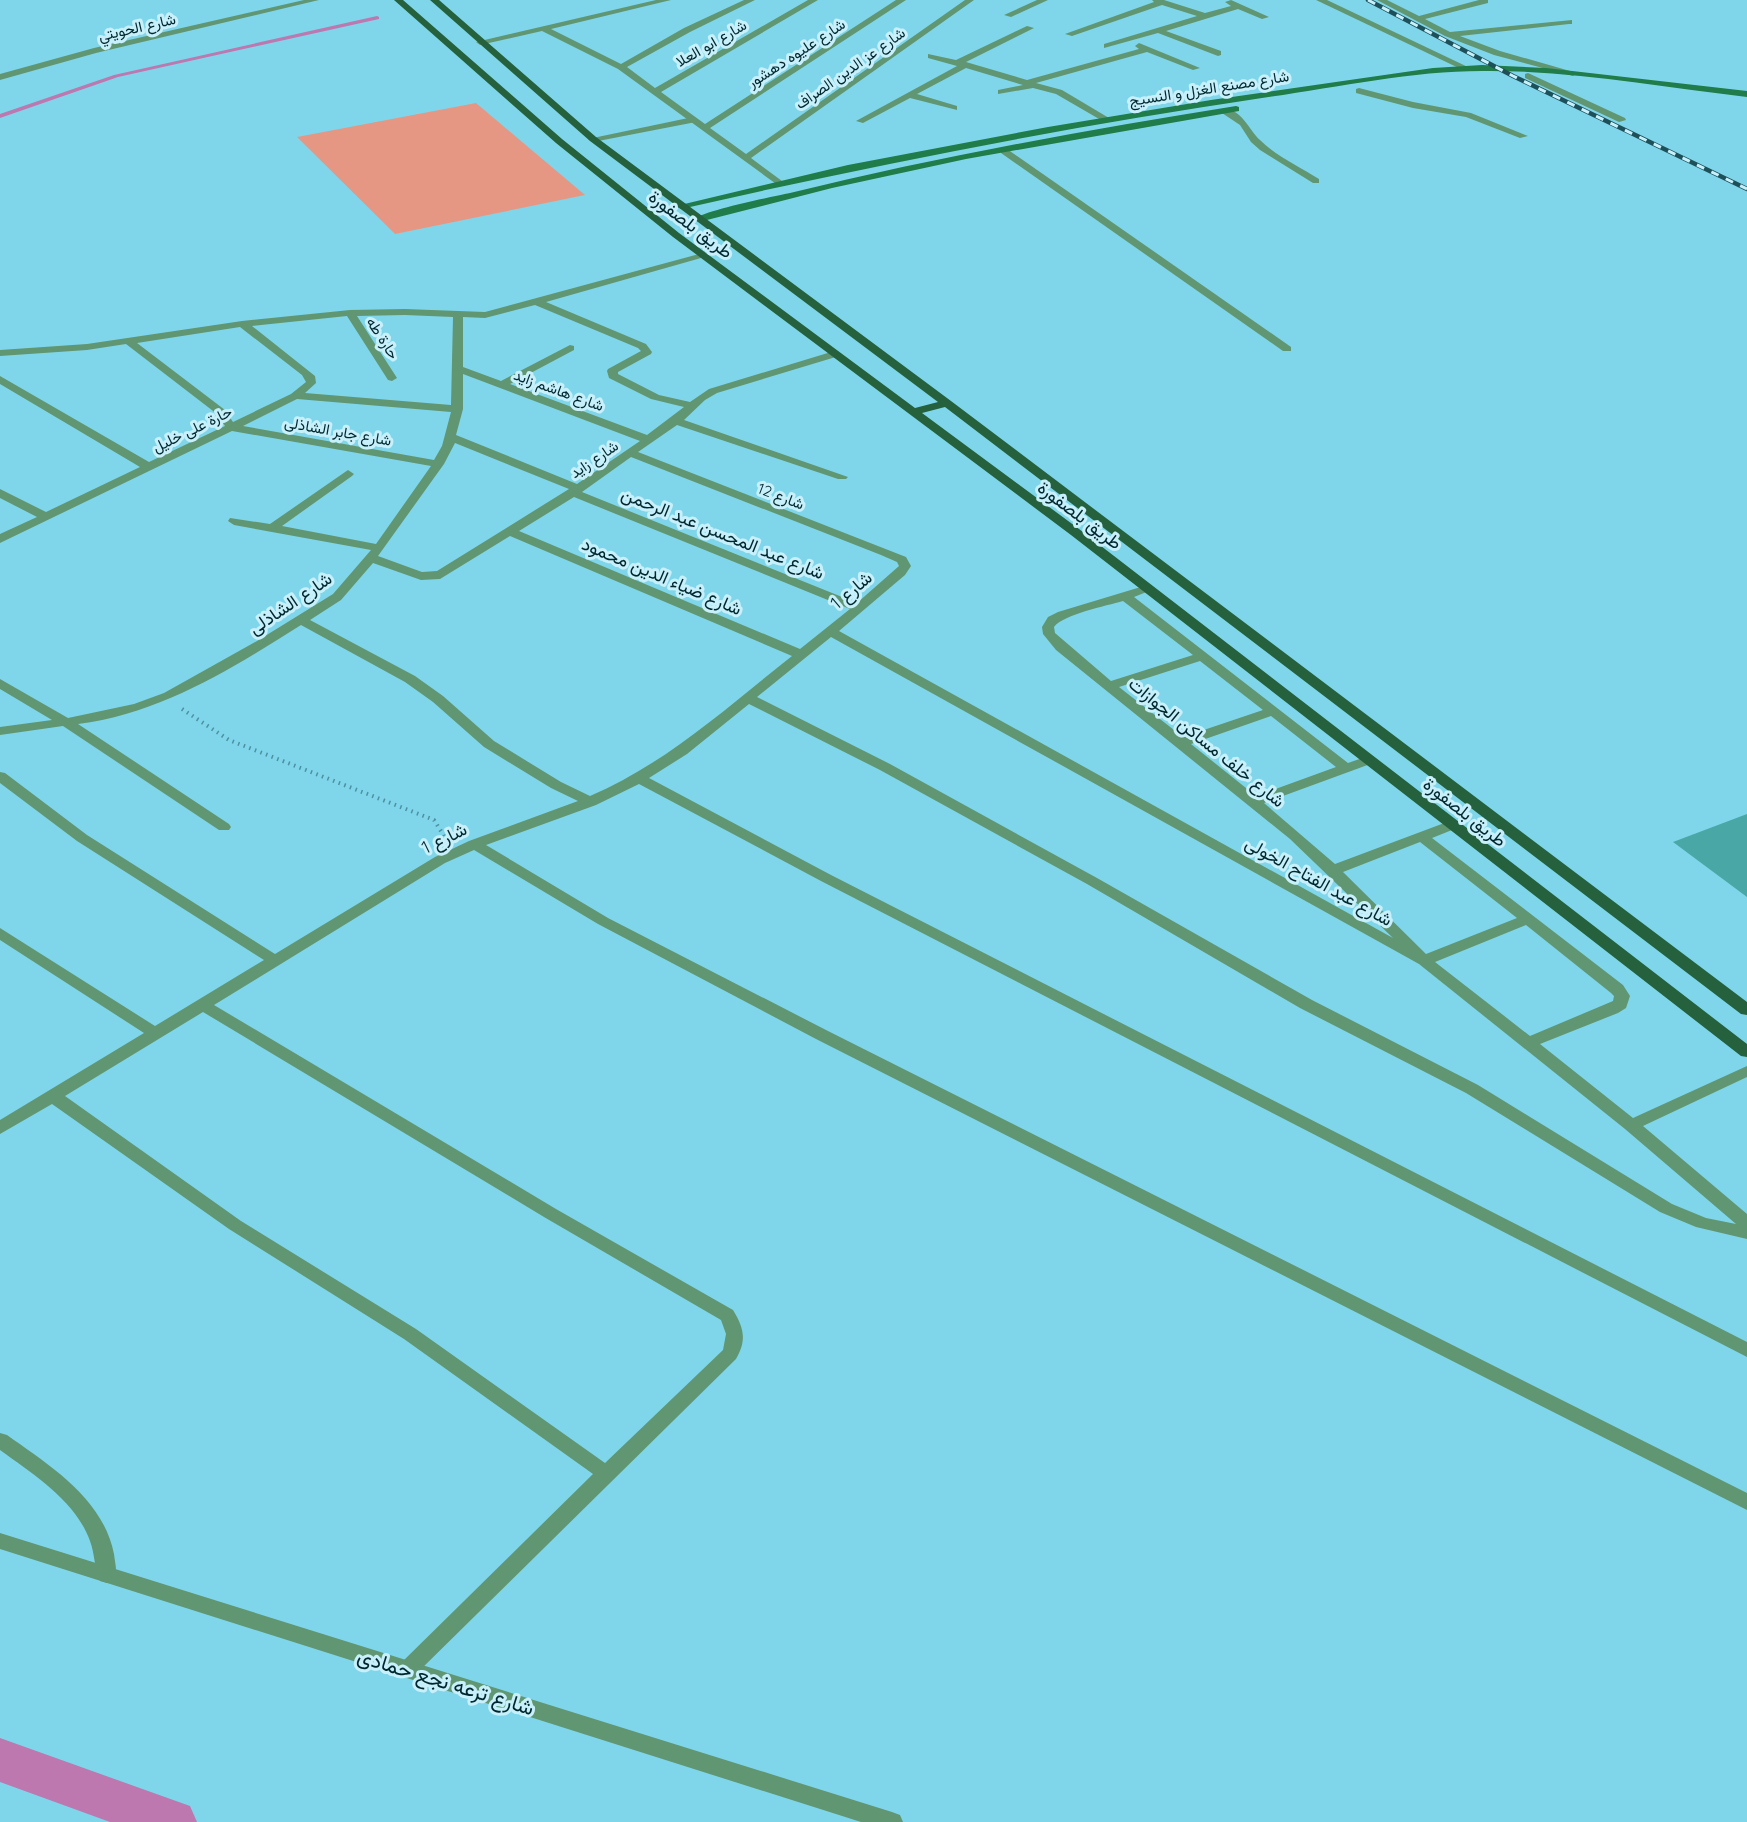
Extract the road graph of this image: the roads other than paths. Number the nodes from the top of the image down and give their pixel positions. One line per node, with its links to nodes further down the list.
1 (315, 0): 37 (street, شارع الحويتي)
2 (398, 0): 65 (main road, طريق بلصفورة)
3 (434, 0): 26 (main road, طريق بلصفورة)
4 (668, 0): 20 (street)
5 (751, 0): 32 (street)
6 (814, 0): 41 (street, شارع ابو العلا)
7 (902, 0): 53 (street, شارع عليوه دهشور)
8 (970, 0): 58 (street, شارع عز الدين الصراف)
9 (1044, 0): 15 (street)
10 (1320, 0): 34 (street)
11 (1396, 0): 14 (street)
12 (1159, 1): 16 (street); 23 (street)
13 (1485, 1): 18 (street)
14 (1383, 2): 18 (street)
15 (1008, 15)
16 (1205, 16): 17 (street); 22 (street)
17 (1265, 17)
18 (1416, 19): 24 (street)
19 (1569, 22): 24 (street)
20 (543, 28): 26 (street); 32 (street)
21 (1030, 28): 31 (street)
22 (1157, 30): 25 (street); 29 (street)
23 (1069, 34)
24 (1448, 34): 35 (street)
25 (1125, 40): 27 (street); 28 (street)
26 (480, 42): 55 (main road, طريق بلصفورة)
27 (1107, 46)
28 (1148, 49): 33 (street); 38 (street)
29 (1218, 53)
30 (931, 56): 31 (street)
31 (962, 64): 38 (street); 44 (street)
32 (621, 67): 41 (street)
33 (1196, 68)
34 (1466, 68): 35 (main road, شارع مصنع الغزل و النسيج); 39 (main road, شارع مصنع الغزل و النسيج)
35 (1574, 73): 43 (main road, شارع مصنع الغزل و النسيج)
36 (1528, 76): 40 (main road, شارع مصنع الغزل و النسيج); 45 (main road, شارع مصنع الغزل و النسيج); 51 (street)
37 (0, 77)
38 (1034, 83): 42 (street); 50 (street)
39 (1344, 83): 40 (main road); 46 (main road, شارع مصنع الغزل و النسيج)
40 (1359, 91): 48 (main road, شارع مصنع الغزل و النسيج); 54 (street)
41 (654, 92): 49 (street)
42 (1001, 92)
43 (1747, 94)
44 (909, 95): 47 (street); 52 (street)
45 (1747, 101)
46 (1210, 103): 48 (main road); 50 (main road, شارع مصنع الغزل و النسيج)
47 (954, 108)
48 (1225, 111): 57 (main road, شارع مصنع الغزل و النسيج); 61 (street)
49 (693, 120): 53 (street); 55 (street)
50 (1106, 120): 56 (main road, شارع مصنع الغزل و النسيج)
51 (1622, 120)
52 (860, 121)
53 (705, 128): 58 (street)
54 (1523, 136)
55 (593, 139): 63 (main road, طريق بلصفورة)
56 (990, 141): 57 (main road); 59 (main road, شارع مصنع الغزل و النسيج)
57 (1004, 151): 60 (main road, شارع مصنع الغزل و النسيج); 72 (street)
58 (746, 158): 62 (street)
59 (848, 168): 60 (main road); 62 (main road, شارع مصنع الغزل و النسيج)
60 (863, 178): 64 (main road, شارع مصنع الغزل و النسيج)
61 (1316, 181)
62 (779, 183): 63 (main road, شارع مصنع الغزل و النسيج)
63 (681, 206): 64 (main road, طريق بلصفورة)
64 (699, 219): 80 (main road, طريق بلصفورة)
65 (703, 256): 66 (street); 74 (main road, طريق بلصفورة)
66 (538, 302): 68 (street); 81 (street)
67 (350, 313): 68 (street); 69 (street); 76 (street, حارة طه)
68 (458, 316): 75 (street, شارع الشاذلى)
69 (242, 324): 70 (street); 79 (street)
70 (129, 342): 73 (street); 85 (street)
71 (570, 348): 78 (street)
72 (1287, 349)
73 (0, 353)
74 (835, 354): 81 (street, شارع زايد); 83 (main road, طريق بلصفورة)
75 (459, 369): 78 (street, شارع هاشم زايد); 82 (street, شارع الشاذلى)
76 (392, 378)
77 (0, 379): 90 (street)
78 (501, 385): 87 (street, شارع هاشم زايد)
79 (295, 396): 82 (street); 85 (street, حارة على خليل)
80 (947, 403): 83 (main road); 132 (main road, طريق بلصفورة)
81 (692, 406): 84 (street, شارع زايد)
82 (457, 409): 86 (street, شارع الشاذلى)
83 (913, 412): 102 (main road, طريق بلصفورة)
84 (676, 421): 87 (street, شارع زايد); 92 (street)
85 (231, 427): 89 (street, شارع جابر الشاذلى); 90 (street, حارة على خليل)
86 (451, 437): 89 (street, شارع الشاذلى); 93 (street, شارع عبد المحسن عبد الرحمن)
87 (649, 440): 88 (street, شارع زايد)
88 (630, 453): 93 (street, شارع زايد); 101 (street, شارع 12)
89 (438, 464): 100 (street, شارع الشاذلى)
90 (149, 467): 95 (street, حارة على خليل)
91 (348, 474): 97 (street)
92 (842, 477)
93 (575, 490): 98 (street, شارع زايد); 104 (street, شارع عبد المحسن عبد الرحمن)
94 (0, 494): 95 (street)
95 (47, 517): 99 (street, حارة على خليل)
96 (234, 521): 97 (street, شارع زايد)
97 (272, 528): 100 (street, شارع زايد)
98 (508, 531): 100 (street, شارع زايد); 107 (street, شارع ضياء الدين محمود)
99 (0, 539)
100 (375, 553): 105 (street, شارع الشاذلى)
101 (896, 577): 104 (street, شارع 1)
102 (1148, 589): 103 (street, شارع خلف مساكن الجوازات); 116 (main road, طريق بلصفورة)
103 (1125, 596): 108 (street); 110 (street, شارع خلف مساكن الجوازات)
104 (859, 608): 106 (street, شارع 1)
105 (301, 620): 113 (street, شارع الشاذلى); 120 (street)
106 (831, 632): 107 (street, شارع 1); 130 (street, شارع عبد الفتاح الخولى)
107 (802, 655): 111 (street, شارع 1)
108 (1203, 656): 110 (street); 112 (street)
109 (0, 683): 113 (street)
110 (1109, 686): 115 (street, شارع خلف مساكن الجوازات)
111 (748, 698): 119 (street, شارع 1); 141 (street)
112 (1273, 711): 115 (street); 117 (street)
113 (67, 722): 114 (street, شارع الشاذلى); 123 (street)
114 (0, 731)
115 (1180, 743): 121 (street, شارع خلف مساكن الجوازات)
116 (1368, 760): 117 (street); 122 (main road, طريق بلصفورة)
117 (1346, 768): 121 (street)
118 (0, 776): 129 (street)
119 (639, 778): 120 (street, شارع 1); 142 (street)
120 (591, 802): 125 (street, شارع 1)
121 (1253, 802): 126 (street, شارع خلف مساكن الجوازات)
122 (1452, 825): 124 (street); 135 (main road, طريق بلصفورة)
123 (224, 827)
124 (1422, 837): 126 (street); 127 (street)
125 (474, 844): 129 (street, شارع 1); 145 (street)
126 (1334, 870): 130 (street, شارع خلف مساكن الجوازات)
127 (1528, 919): 130 (street); 134 (street)
128 (0, 933): 133 (street)
129 (276, 961): 131 (street, شارع 1)
130 (1424, 961): 134 (street, شارع عبد الفتاح الخولى)
131 (203, 1005): 133 (street, شارع 1); 144 (street)
132 (1747, 1010)
133 (156, 1034): 137 (street, شارع 1)
134 (1528, 1043): 138 (street, شارع عبد الفتاح الخولى)
135 (1747, 1052)
136 (1747, 1071): 138 (street)
137 (53, 1096): 139 (street, شارع 1); 144 (street)
138 (1631, 1125): 140 (street, شارع عبد الفتاح الخولى)
139 (0, 1128)
140 (1747, 1224)
141 (1747, 1233)
142 (1747, 1350)
143 (0, 1440): 147 (street)
144 (607, 1474): 148 (street)
145 (1747, 1502)
146 (0, 1541): 147 (street, شارع ترعه نجع حمادى)
147 (107, 1575): 148 (street, شارع ترعه نجع حمادى)
148 (408, 1670): 149 (street, شارع ترعه نجع حمادى)
149 (892, 1822)

